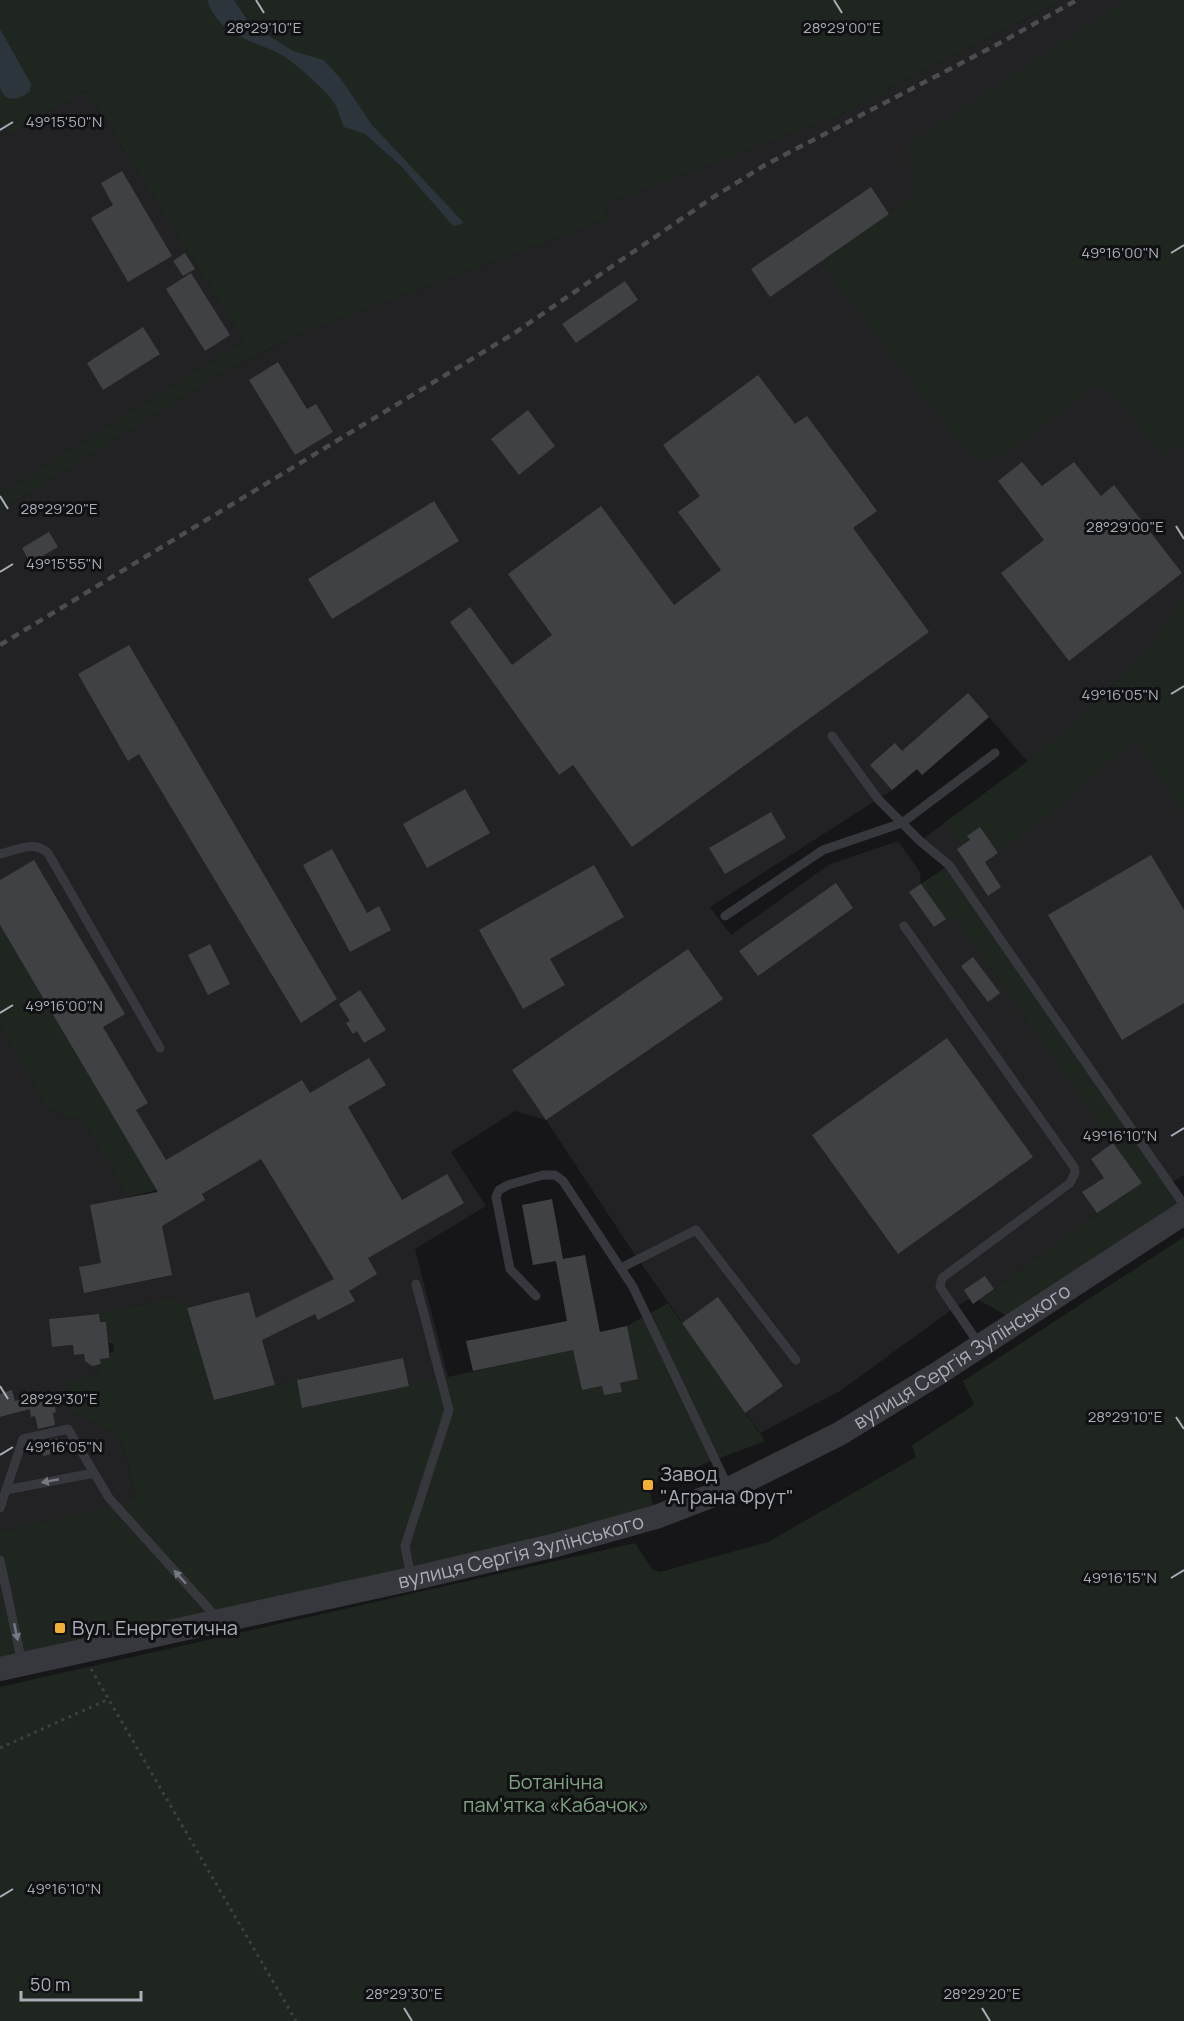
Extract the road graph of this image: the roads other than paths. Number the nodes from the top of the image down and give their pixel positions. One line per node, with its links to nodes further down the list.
1 (832, 736): 3 (lane)
2 (995, 753): 3 (lane)
3 (902, 823): 5 (lane); 8 (lane)
4 (0, 854): 7 (lane)
5 (725, 916)
6 (904, 926): 13 (lane)
7 (160, 1048)
8 (1184, 1205)
9 (1184, 1214): 13 (street, вулиця Сергія Зулінського)
10 (621, 1268): 12 (lane); 14 (lane); 16 (lane)
11 (416, 1284): 20 (lane)
12 (536, 1296)
13 (980, 1346): 16 (street, вулиця Сергія Зулінського)
14 (796, 1360)
15 (94, 1473): 17 (lane, one-way to 17); 17 (lane); 21 (lane, one-way to 15)
16 (729, 1489): 20 (street, вулиця Сергія Зулінського)
17 (6, 1490): 18 (lane)
18 (0, 1508)
19 (0, 1560): 22 (lane, one-way to 22)
20 (411, 1579): 21 (street, вулиця Сергія Зулінського)
21 (220, 1621): 22 (street, вулиця Сергія Зулінського)
22 (11, 1666)

